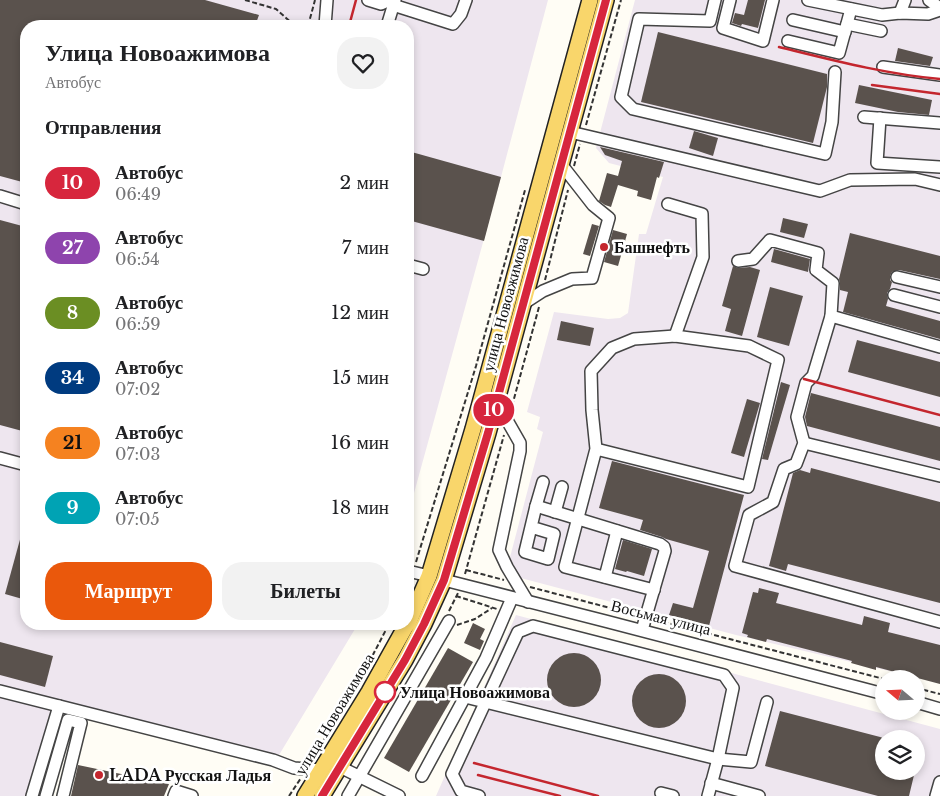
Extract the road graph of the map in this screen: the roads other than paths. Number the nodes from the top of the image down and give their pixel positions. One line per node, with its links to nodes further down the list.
1 (327, 0): 17 (street)
2 (368, 0): 12 (street)
3 (466, 0): 12 (street)
4 (590, 0): 61 (main road, улица Новоажимова)
5 (606, 0): 29 (main road, улица Новоажимова)
6 (715, 0): 24 (street)
7 (730, 0): 8 (street)
8 (773, 0)
9 (808, 0): 13 (street)
10 (905, 0): 15 (street)
11 (929, 0): 14 (street)
12 (393, 2): 18 (street)
13 (851, 8): 15 (street); 20 (street)
14 (940, 9): 16 (street)
15 (900, 13): 16 (street)
16 (934, 16)
17 (325, 20)
18 (388, 20)
19 (793, 20): 20 (street)
20 (846, 28): 21 (street); 22 (street)
21 (881, 30)
22 (788, 41)
23 (883, 67): 25 (street)
24 (835, 72)
25 (940, 74)
26 (864, 117): 27 (street)
27 (880, 118): 28 (street); 31 (street)
28 (940, 123)
29 (570, 132): 30 (main road, улица Новоажимова); 32 (street)
30 (561, 164): 42 (main road, улица Новоажимова); 42 (street)
31 (940, 167)
32 (940, 185)
33 (0, 196): 34 (street)
34 (20, 202)
35 (668, 204): 45 (street)
36 (738, 261): 44 (street)
37 (414, 266): 38 (street)
38 (423, 268)
39 (898, 277): 40 (street)
40 (940, 287)
41 (894, 295): 43 (street)
42 (523, 304): 47 (main road, улица Новоажимова)
43 (940, 307)
44 (831, 316): 46 (street); 48 (street)
45 (675, 336): 49 (street); 49 (street)
46 (940, 347)
47 (497, 399): 63 (main road, улица Новоажимова); 66 (street)
48 (804, 443): 52 (street); 68 (street)
49 (596, 449): 57 (street)
50 (0, 458): 51 (street)
51 (20, 463)
52 (940, 476)
53 (543, 482): 55 (street)
54 (562, 487): 56 (street)
55 (536, 506): 56 (street); 58 (street)
56 (555, 512): 57 (street)
57 (577, 519): 59 (street); 62 (street)
58 (531, 527)
59 (616, 531): 62 (street); 64 (street)
60 (414, 573): 61 (street)
61 (429, 576): 63 (main road, Восьмая улица); 67 (main road, улица Новоажимова)
62 (605, 577): 64 (street)
63 (444, 580): 65 (street, Восьмая улица); 81 (main road, улица Новоажимова)
64 (654, 590): 71 (street)
65 (512, 598): 66 (street, Восьмая улица); 74 (street)
66 (528, 602): 71 (street, Восьмая улица)
67 (414, 609)
68 (940, 622)
69 (446, 625): 84 (street)
70 (404, 630): 82 (main road, улица Новоажимова)
71 (642, 630): 73 (street, Восьмая улица)
72 (0, 691): 78 (street)
73 (875, 692)
74 (465, 697): 75 (street); 83 (street)
75 (484, 702): 80 (street); 80 (street); 96 (street)
76 (767, 702): 80 (street)
77 (925, 705): 79 (street)
78 (59, 706): 82 (street); 87 (street)
79 (940, 709)
80 (718, 759): 86 (street)
81 (340, 767): 84 (street); 93 (main road, улица Новоажимова)
82 (314, 769): 92 (main road, улица Новоажимова)
83 (422, 776)
84 (359, 777): 94 (street); 95 (street)
85 (940, 782): 99 (street)
86 (711, 783): 97 (street); 98 (street)
87 (32, 796)
88 (46, 796): 89 (street)
89 (63, 796)
90 (174, 796): 91 (street)
91 (192, 796)
92 (305, 796)
93 (322, 796)
94 (348, 796)
95 (398, 796)
96 (479, 796)
97 (708, 796)
98 (759, 796)
99 (936, 796)

